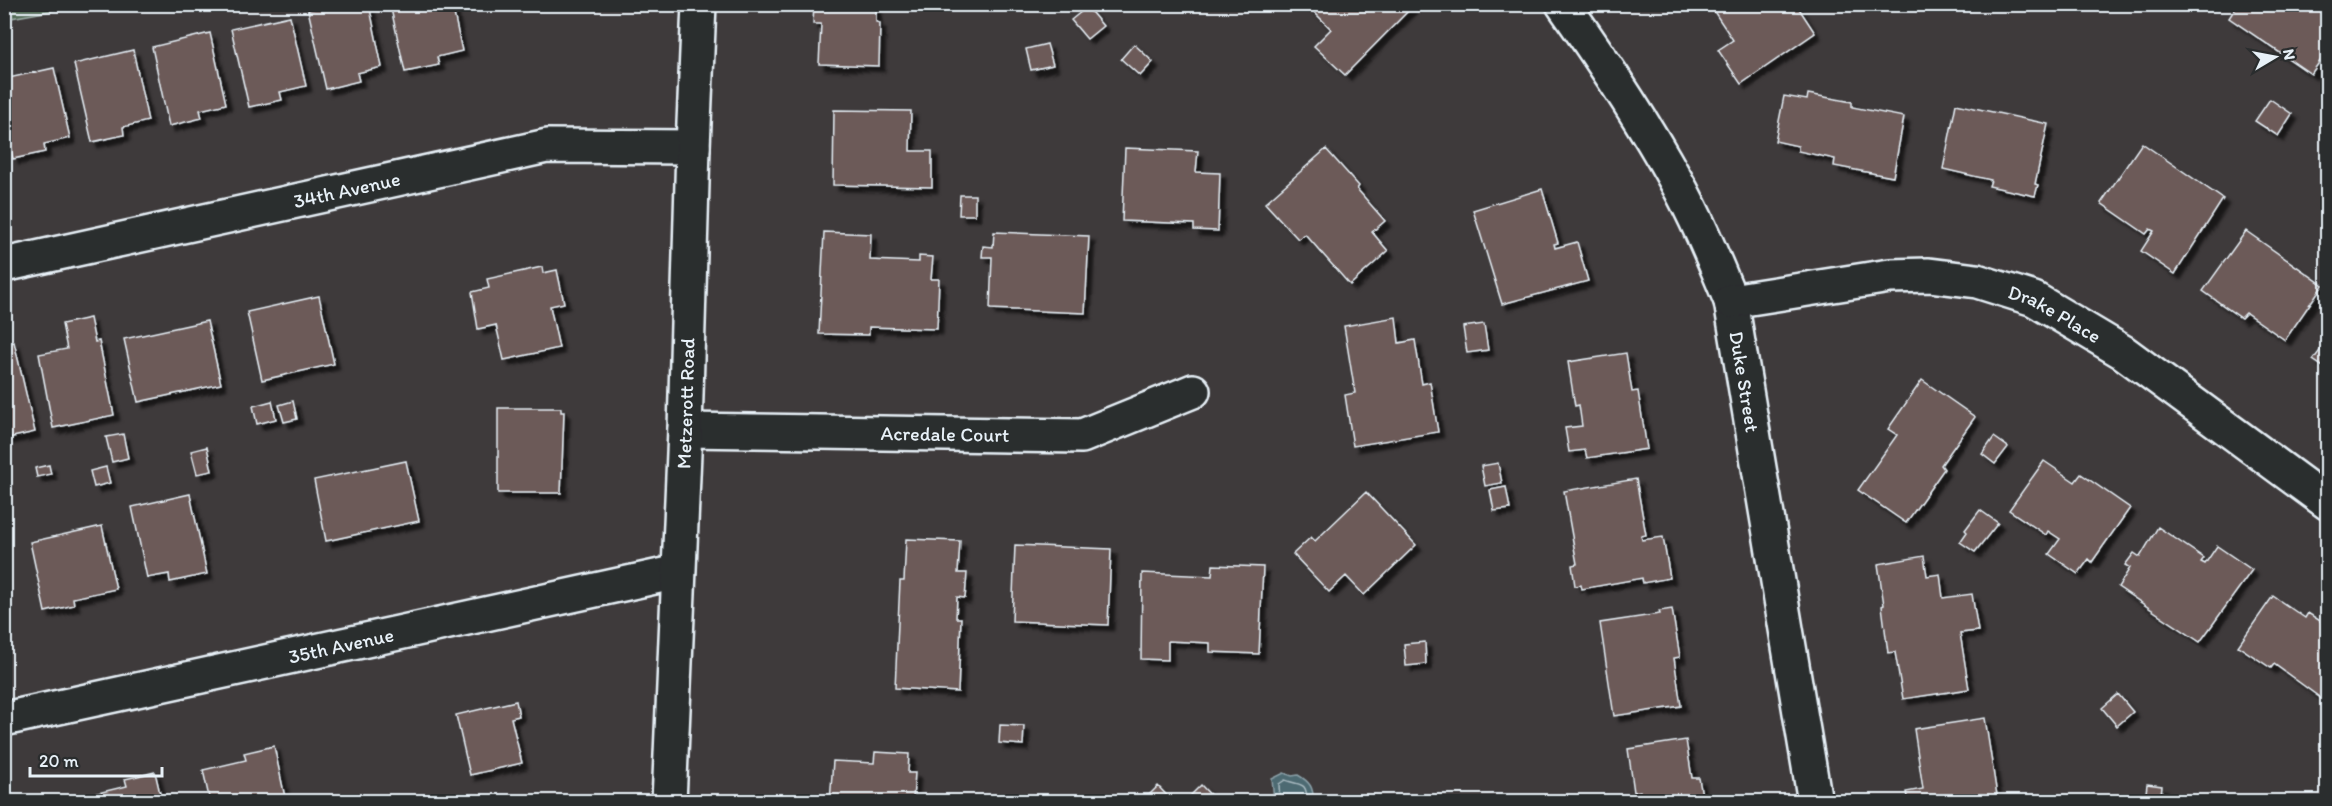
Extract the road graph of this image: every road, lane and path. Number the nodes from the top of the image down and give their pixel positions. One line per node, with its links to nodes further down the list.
1 (699, 4): 3 (street, Metzerott Road)
2 (1563, 4): 5 (street, Duke Street)
3 (693, 147): 4 (street, 34th Avenue); 7 (street, Metzerott Road)
4 (4, 265)
5 (1731, 301): 8 (street, Drake Place); 12 (street, Duke Street)
6 (1193, 391): 7 (street, Acredale Court)
7 (686, 430): 9 (street, Metzerott Road)
8 (2328, 504)
9 (678, 572): 10 (street, 35th Avenue); 11 (street, Metzerott Road)
10 (4, 719)
11 (669, 801)
12 (1815, 801)

